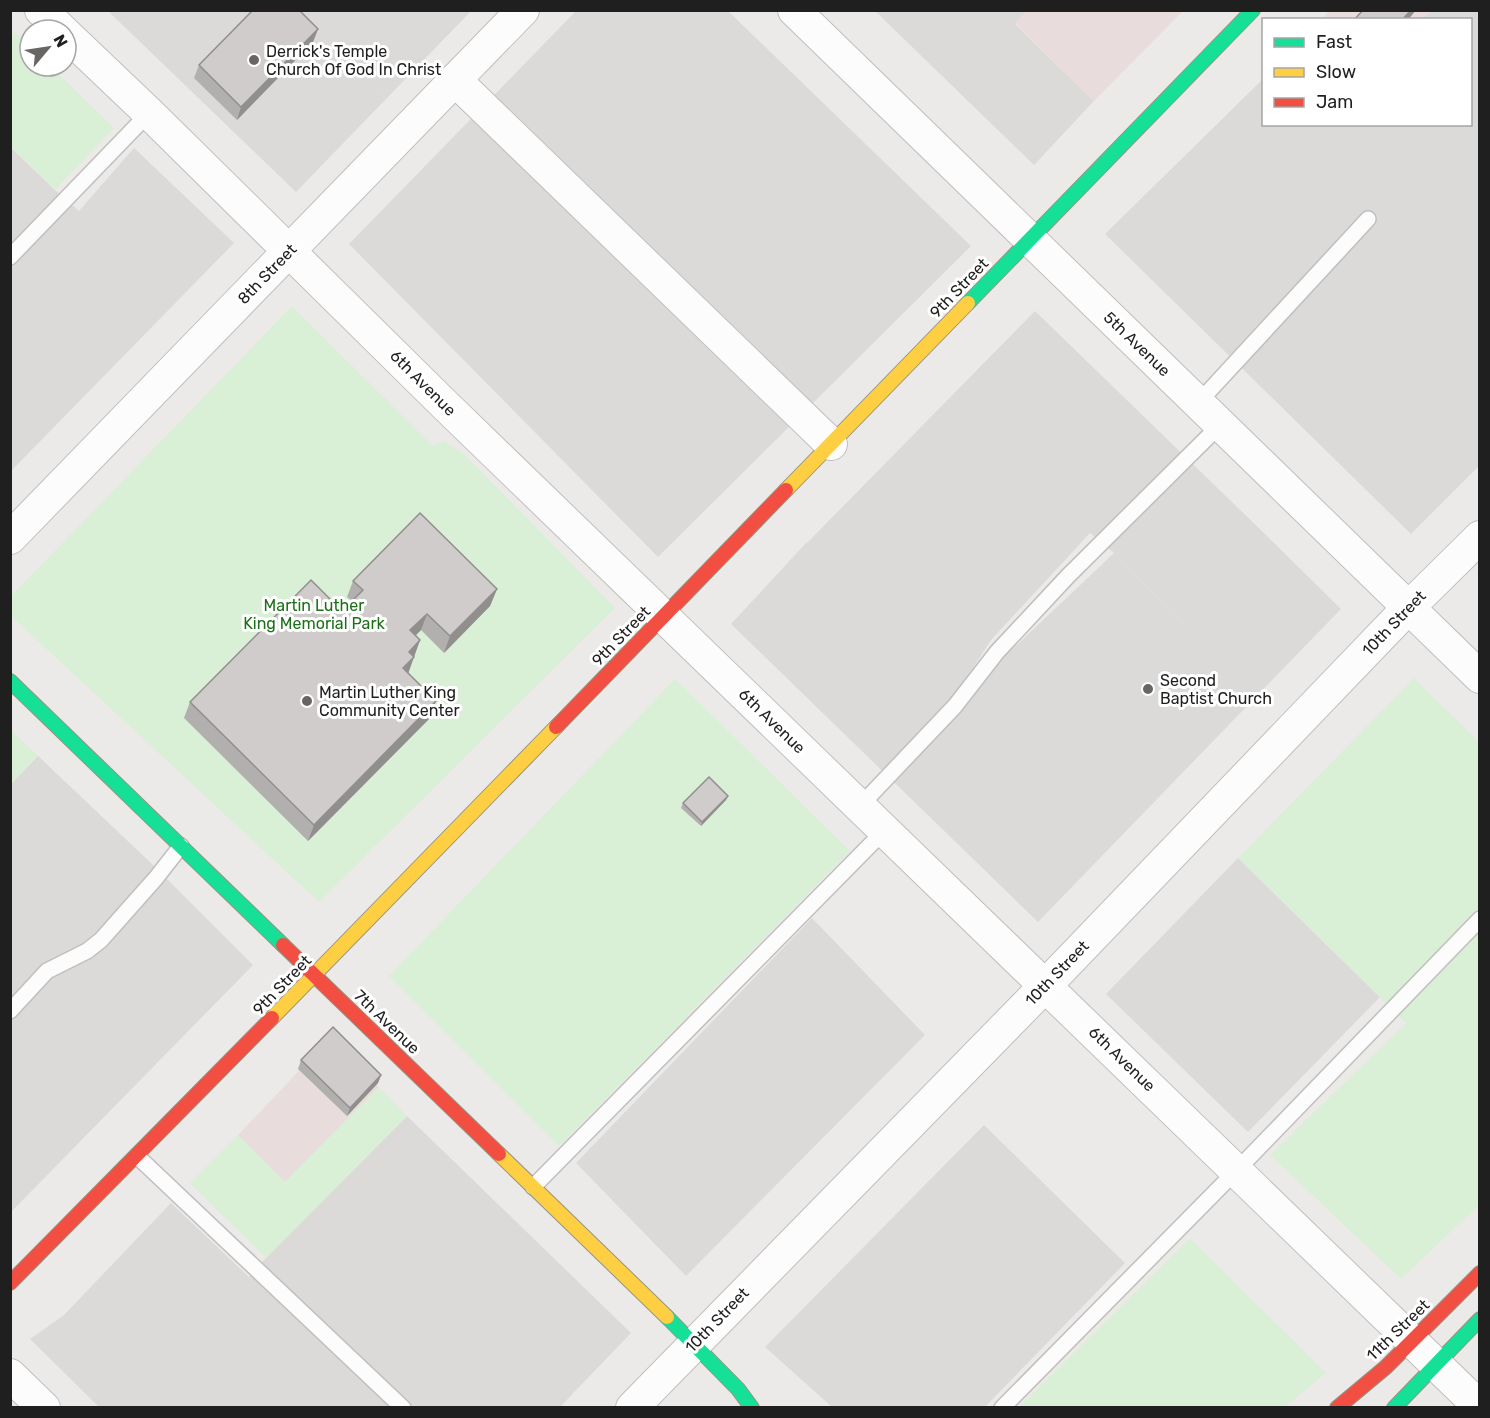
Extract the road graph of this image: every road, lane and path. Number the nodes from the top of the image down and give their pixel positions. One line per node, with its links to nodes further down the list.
1 (523, 10): 5 (street, 8th Street)
2 (794, 10): 8 (street, 5th Avenue)
3 (1253, 10): 8 (street, 9th Street)
4 (78, 45): 6 (street, 6th Avenue)
5 (455, 80): 9 (street, 8th Street); 13 (street)
6 (149, 112): 9 (street, 6th Avenue); 10 (lane)
7 (1368, 219): 11 (lane)
8 (1029, 239): 11 (street, 5th Avenue); 13 (street, 9th Street)
9 (289, 251): 15 (street, 8th Street); 17 (street, 6th Avenue)
10 (10, 257)
11 (1198, 403): 12 (street, 5th Avenue)
12 (1220, 425): 16 (street, 5th Avenue); 20 (lane)
13 (831, 444): 17 (street, 9th Street)
14 (1479, 537): 16 (street, 10th Street)
15 (10, 538)
16 (1408, 608): 18 (street, 5th Avenue); 25 (street, 10th Street)
17 (664, 616): 20 (street, 6th Avenue); 24 (street, 9th Street)
18 (1479, 677)
19 (10, 681): 22 (street, 7th Avenue)
20 (860, 806): 21 (street, 6th Avenue)
21 (885, 830): 25 (street, 6th Avenue); 29 (lane)
22 (181, 846): 24 (street, 7th Avenue); 26 (lane)
23 (1479, 919): 28 (lane)
24 (315, 975): 27 (street, 9th Street); 29 (street, 7th Avenue)
25 (1046, 985): 28 (street, 6th Avenue); 34 (street, 10th Street)
26 (10, 1011)
27 (137, 1156): 31 (street, 9th Street); 39 (lane)
28 (1237, 1170): 33 (street, 6th Avenue); 43 (lane)
29 (533, 1187): 34 (street, 7th Avenue)
30 (1479, 1273): 33 (street, 11th Street)
31 (10, 1283)
32 (1479, 1319): 35 (street)
33 (1412, 1341): 35 (street, 6th Avenue); 44 (street, 11th Street)
34 (694, 1343): 37 (street, 7th Avenue); 40 (street, 10th Street)
35 (1436, 1365): 45 (street); 46 (street, 6th Avenue)
36 (10, 1375): 38 (street)
37 (738, 1389): 41 (street, 7th Avenue); 42 (street, 7th Avenue)
38 (44, 1407)
39 (403, 1407)
40 (632, 1407)
41 (753, 1407)
42 (768, 1407)
43 (1002, 1407)
44 (1337, 1407)
45 (1394, 1407)
46 (1479, 1407)

